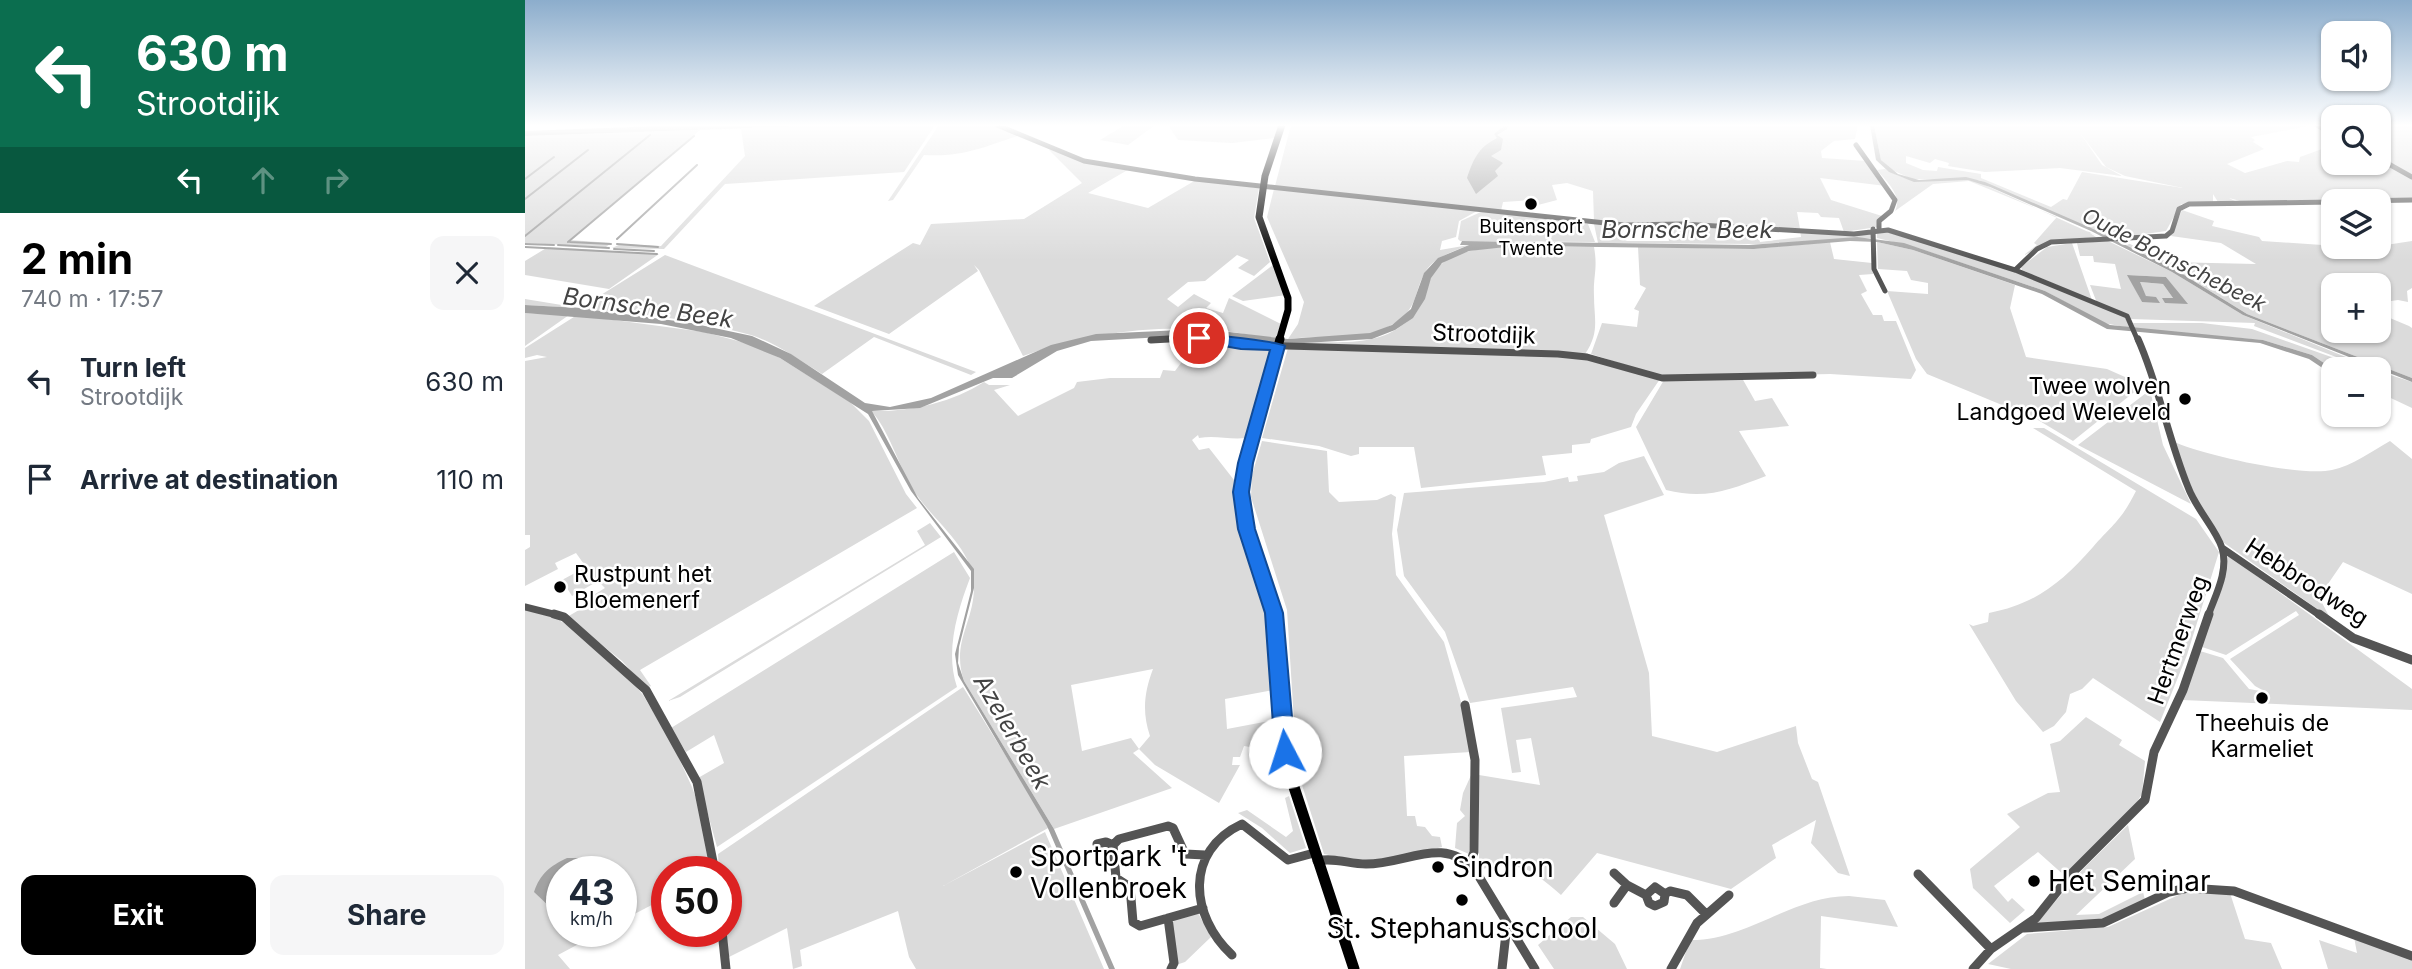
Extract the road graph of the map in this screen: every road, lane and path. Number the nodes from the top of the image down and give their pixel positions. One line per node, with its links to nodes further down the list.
1 (1146, 170): 4 (street)
2 (1269, 170): 4 (main road)
3 (1874, 170): 8 (street)
4 (1265, 188): 8 (street); 12 (main road)
5 (2391, 200): 6 (street)
6 (2412, 200)
7 (2321, 202): 9 (street)
8 (1876, 229): 9 (street, Hertmerweg); 10 (street)
9 (2015, 270): 14 (street, Hertmerweg)
10 (1885, 291)
11 (1151, 340): 12 (street, Strootdijk)
12 (1279, 343): 13 (street, Strootdijk); 22 (main road)
13 (1813, 375)
14 (2222, 548): 16 (street, Hebbrodweg); 33 (street, Hertmerweg)
15 (525, 607): 21 (street)
16 (2412, 660)
17 (1465, 705): 23 (street)
18 (1097, 844): 19 (street)
19 (1113, 845): 20 (street); 31 (street)
20 (1205, 855): 22 (street); 29 (street)
21 (712, 856)
22 (1316, 857): 23 (street); 40 (main road)
23 (1470, 863): 32 (street)
24 (1614, 873): 26 (street)
25 (1918, 874): 35 (street)
26 (1627, 885): 28 (street); 30 (street)
27 (1729, 895): 30 (street)
28 (1614, 903)
29 (1203, 908): 31 (street); 36 (street)
30 (1706, 914): 43 (street)
31 (1168, 918): 39 (street)
32 (1507, 923): 41 (street); 42 (street)
33 (2024, 928): 35 (street, Hertmerweg); 37 (street)
34 (724, 947): 38 (street)
35 (1991, 949): 44 (street, Hertmerweg)
36 (1232, 955)
37 (2412, 956)
38 (726, 969)
39 (1171, 969)
40 (1354, 969)
41 (1502, 969)
42 (1535, 969)
43 (1671, 969)
44 (1973, 969)

